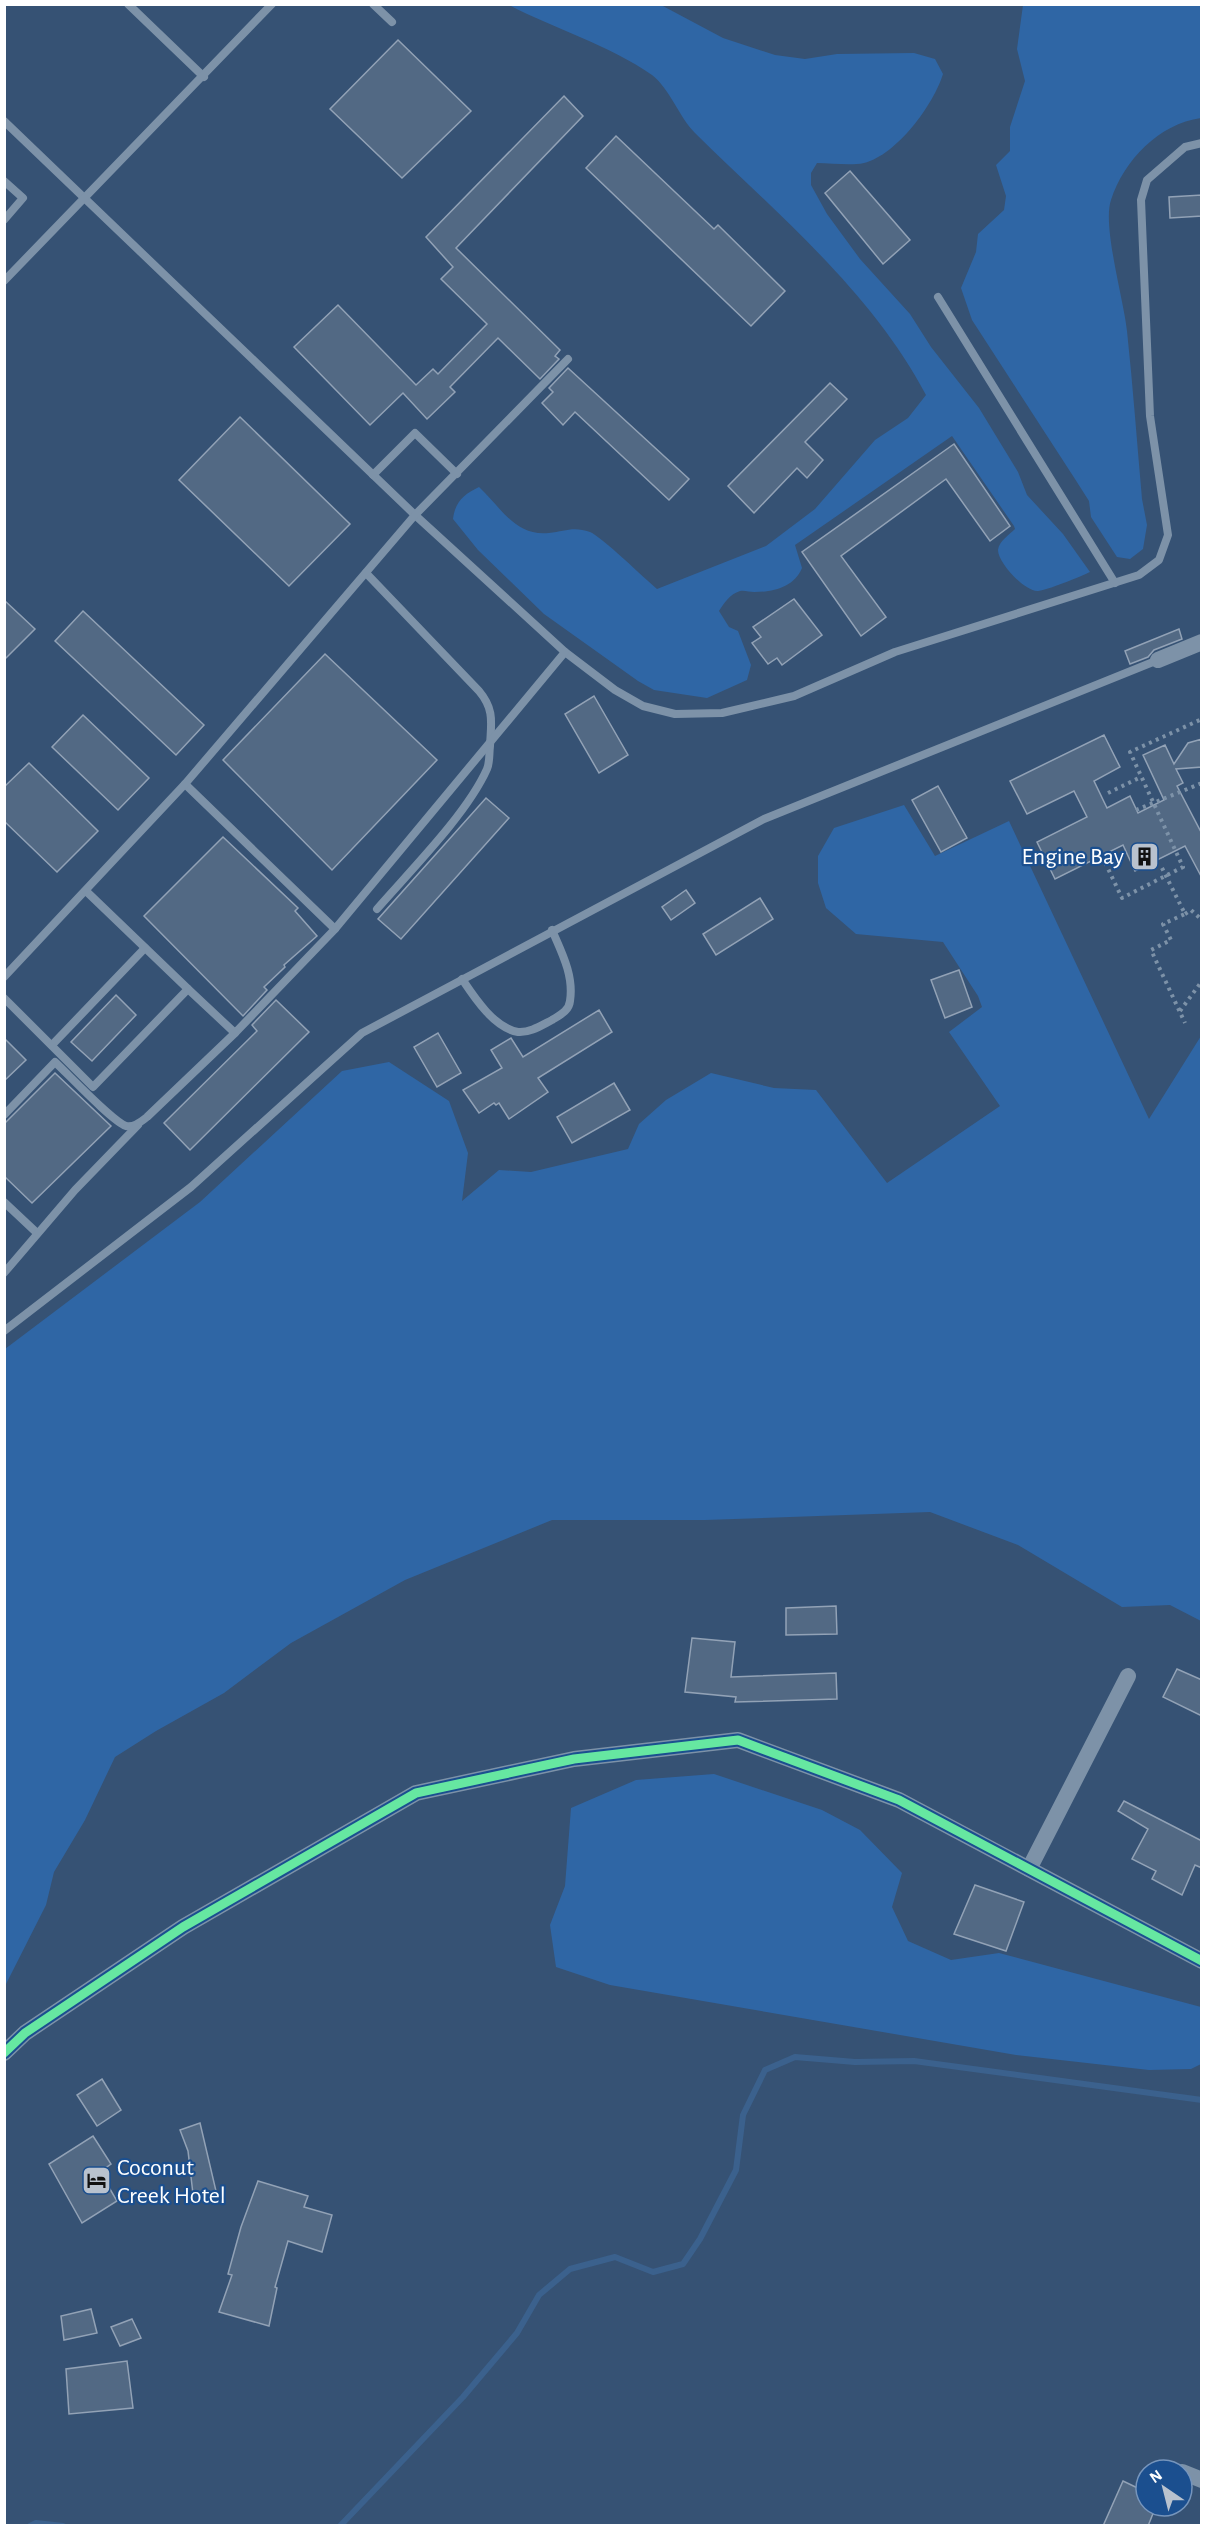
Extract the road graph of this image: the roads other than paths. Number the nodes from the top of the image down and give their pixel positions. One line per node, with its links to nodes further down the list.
1 (128, 4): 5 (lane)
2 (272, 4): 5 (lane)
3 (373, 4): 4 (lane)
4 (392, 22)
5 (204, 76): 11 (lane)
6 (4, 121): 7 (lane)
7 (13, 129): 8 (lane); 11 (lane)
8 (4, 136)
9 (1202, 143): 20 (lane)
10 (4, 181): 12 (lane)
11 (85, 198): 13 (lane); 17 (lane)
12 (4, 220)
13 (4, 281)
14 (938, 297): 20 (lane)
15 (568, 359): 16 (lane)
16 (457, 474): 17 (lane); 18 (lane)
17 (373, 475): 18 (lane)
18 (416, 515): 19 (lane); 22 (lane)
19 (366, 573): 24 (lane); 25 (lane)
20 (1115, 583): 22 (lane)
21 (1202, 642): 23 (street)
22 (566, 652): 24 (lane)
23 (1158, 660): 29 (lane)
24 (490, 744): 27 (lane); 28 (lane)
25 (185, 784): 26 (lane); 28 (lane)
26 (86, 891): 30 (lane); 31 (lane)
27 (376, 909)
28 (334, 929): 35 (lane)
29 (552, 930): 32 (lane); 32 (lane)
30 (145, 948): 33 (lane); 36 (lane)
31 (4, 976)
32 (462, 979): 42 (lane)
33 (188, 989): 35 (lane); 36 (lane)
34 (4, 998): 36 (lane)
35 (235, 1033): 38 (lane)
36 (52, 1045)
37 (4, 1115): 38 (lane)
38 (141, 1122): 40 (lane)
39 (4, 1202): 40 (lane)
40 (37, 1233): 41 (lane)
41 (4, 1273)
42 (4, 1330)
43 (1128, 1676): 44 (street)
44 (1029, 1869): 45 (street); 46 (street)
45 (1202, 1961)
46 (4, 2054)

